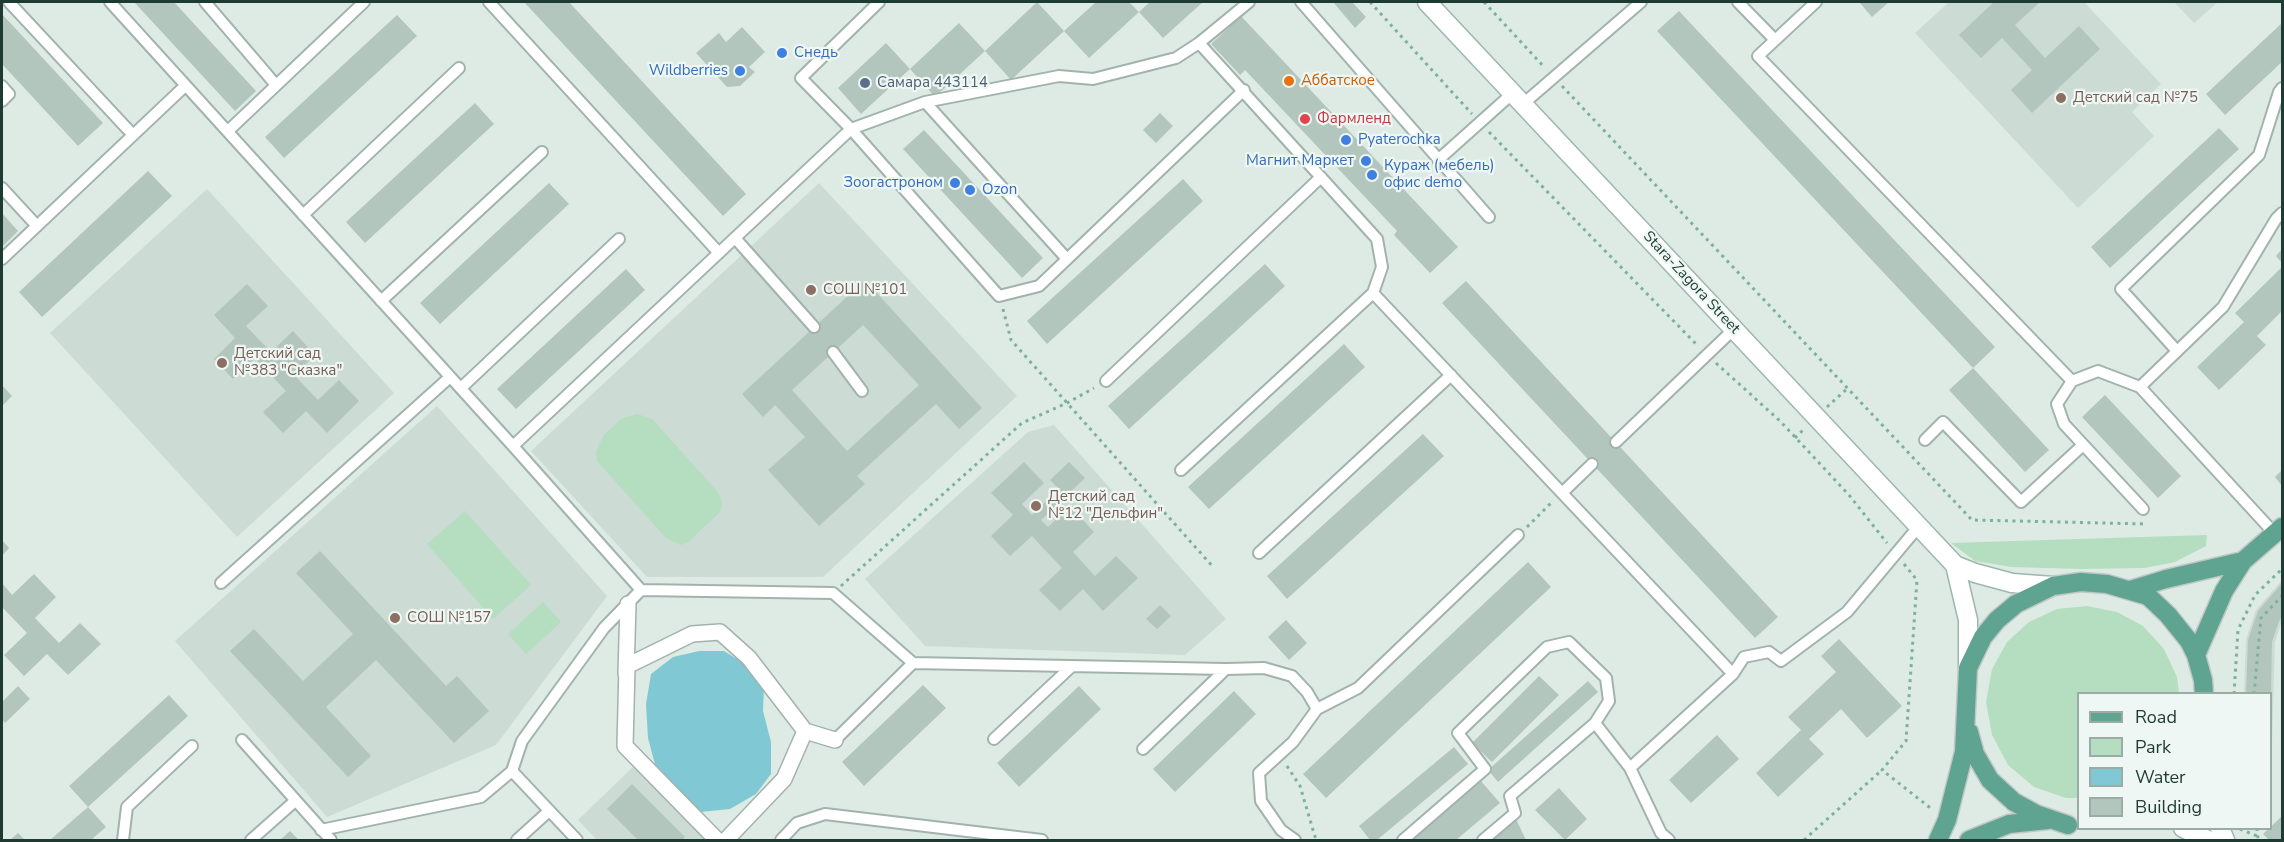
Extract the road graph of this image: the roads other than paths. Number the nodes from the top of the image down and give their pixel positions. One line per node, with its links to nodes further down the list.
1 (9, 2): 26 (lane)
2 (110, 2): 18 (lane)
3 (204, 2): 16 (lane)
4 (364, 2): 16 (lane)
5 (489, 2): 37 (lane)
6 (879, 2): 24 (lane)
7 (1249, 2): 14 (lane)
8 (1301, 2): 28 (lane)
9 (1427, 2): 21 (main road, Stara-Zagora Street)
10 (1641, 2): 21 (lane)
11 (1738, 2): 13 (lane)
12 (1816, 2): 13 (lane)
13 (1775, 40): 49 (lane)
14 (1199, 42): 20 (lane); 23 (lane)
15 (459, 68): 32 (lane)
16 (276, 85): 25 (lane)
17 (2, 86): 22 (lane)
18 (185, 86): 25 (lane); 26 (lane)
19 (2283, 88): 44 (lane)
20 (1244, 90): 29 (lane); 39 (lane)
21 (1518, 98): 28 (lane); 43 (main road, Stara-Zagora Street)
22 (2, 101)
23 (925, 102): 24 (lane); 39 (lane)
24 (851, 129): 35 (lane); 39 (lane)
25 (228, 131): 32 (lane)
26 (133, 135): 34 (lane)
27 (542, 152): 41 (lane)
28 (1438, 160): 33 (lane)
29 (1322, 177): 40 (lane); 48 (lane)
30 (2, 188): 34 (lane)
31 (2283, 213): 44 (lane)
32 (303, 215): 41 (lane)
33 (1489, 217)
34 (37, 226): 38 (lane)
35 (735, 238): 37 (lane); 42 (lane)
36 (619, 239): 51 (lane)
37 (719, 253): 56 (lane)
38 (2, 259)
39 (1067, 259)
40 (1373, 293): 46 (lane); 58 (lane)
41 (381, 301): 47 (lane)
42 (814, 327)
43 (1734, 329): 54 (lane); 61 (main road, Stara-Zagora Street)
44 (2177, 351): 50 (lane)
45 (833, 352): 52 (lane)
46 (1451, 375): 59 (lane); 64 (lane)
47 (450, 377): 51 (lane); 67 (lane)
48 (1106, 381)
49 (2072, 381): 50 (lane); 55 (lane)
50 (2140, 387): 62 (lane)
51 (461, 388): 56 (lane)
52 (862, 391)
53 (1925, 440): 55 (lane)
54 (1616, 442)
55 (2083, 445): 60 (lane)
56 (513, 446): 69 (lane)
57 (1592, 464): 59 (lane)
58 (1181, 470)
59 (1562, 493): 78 (lane)
60 (2143, 509)
61 (1919, 526): 66 (main road, Stara-Zagora Street); 78 (lane)
62 (2279, 530): 65 (main road)
63 (1518, 535): 80 (lane)
64 (1259, 553)
65 (2243, 561): 70 (main road); 72 (main road)
66 (1955, 565): 68 (main road); 76 (main road)
67 (221, 584)
68 (2053, 586): 70 (main road); 76 (main road)
69 (641, 590): 71 (lane); 73 (lane)
70 (2130, 590): 72 (main road)
71 (628, 604): 74 (street); 90 (lane)
72 (2196, 655): 79 (main road)
73 (913, 663): 75 (lane); 86 (lane)
74 (627, 666): 83 (street); 103 (street)
75 (1072, 666): 77 (lane); 84 (lane)
76 (1968, 668): 81 (main road)
77 (1226, 669): 80 (lane); 88 (lane)
78 (1733, 674): 89 (lane)
79 (2204, 692)
80 (1317, 709): 107 (lane)
81 (1964, 716): 93 (main road); 110 (main road)
82 (1594, 723): 89 (lane); 108 (lane); 109 (lane)
83 (805, 731): 86 (street); 104 (street)
84 (994, 739)
85 (242, 740): 91 (lane)
86 (835, 740)
87 (192, 746): 98 (lane)
88 (1143, 749)
89 (1630, 768): 97 (lane)
90 (512, 771): 92 (lane); 95 (lane)
91 (295, 801): 95 (lane); 99 (lane)
92 (549, 811): 101 (lane); 102 (lane)
93 (2050, 820): 94 (main road); 111 (main road)
94 (2077, 825)
95 (321, 830): 100 (lane)
96 (2187, 830): 112 (main road)
97 (1661, 838)
98 (123, 840)
99 (251, 840)
100 (331, 840)
101 (518, 840)
102 (577, 840)
103 (717, 840)
104 (726, 840)
105 (781, 840): 106 (lane)
106 (1042, 840)
107 (1295, 840)
108 (1403, 840)
109 (1483, 840)
110 (1938, 840)
111 (1969, 840)
112 (2208, 840)

